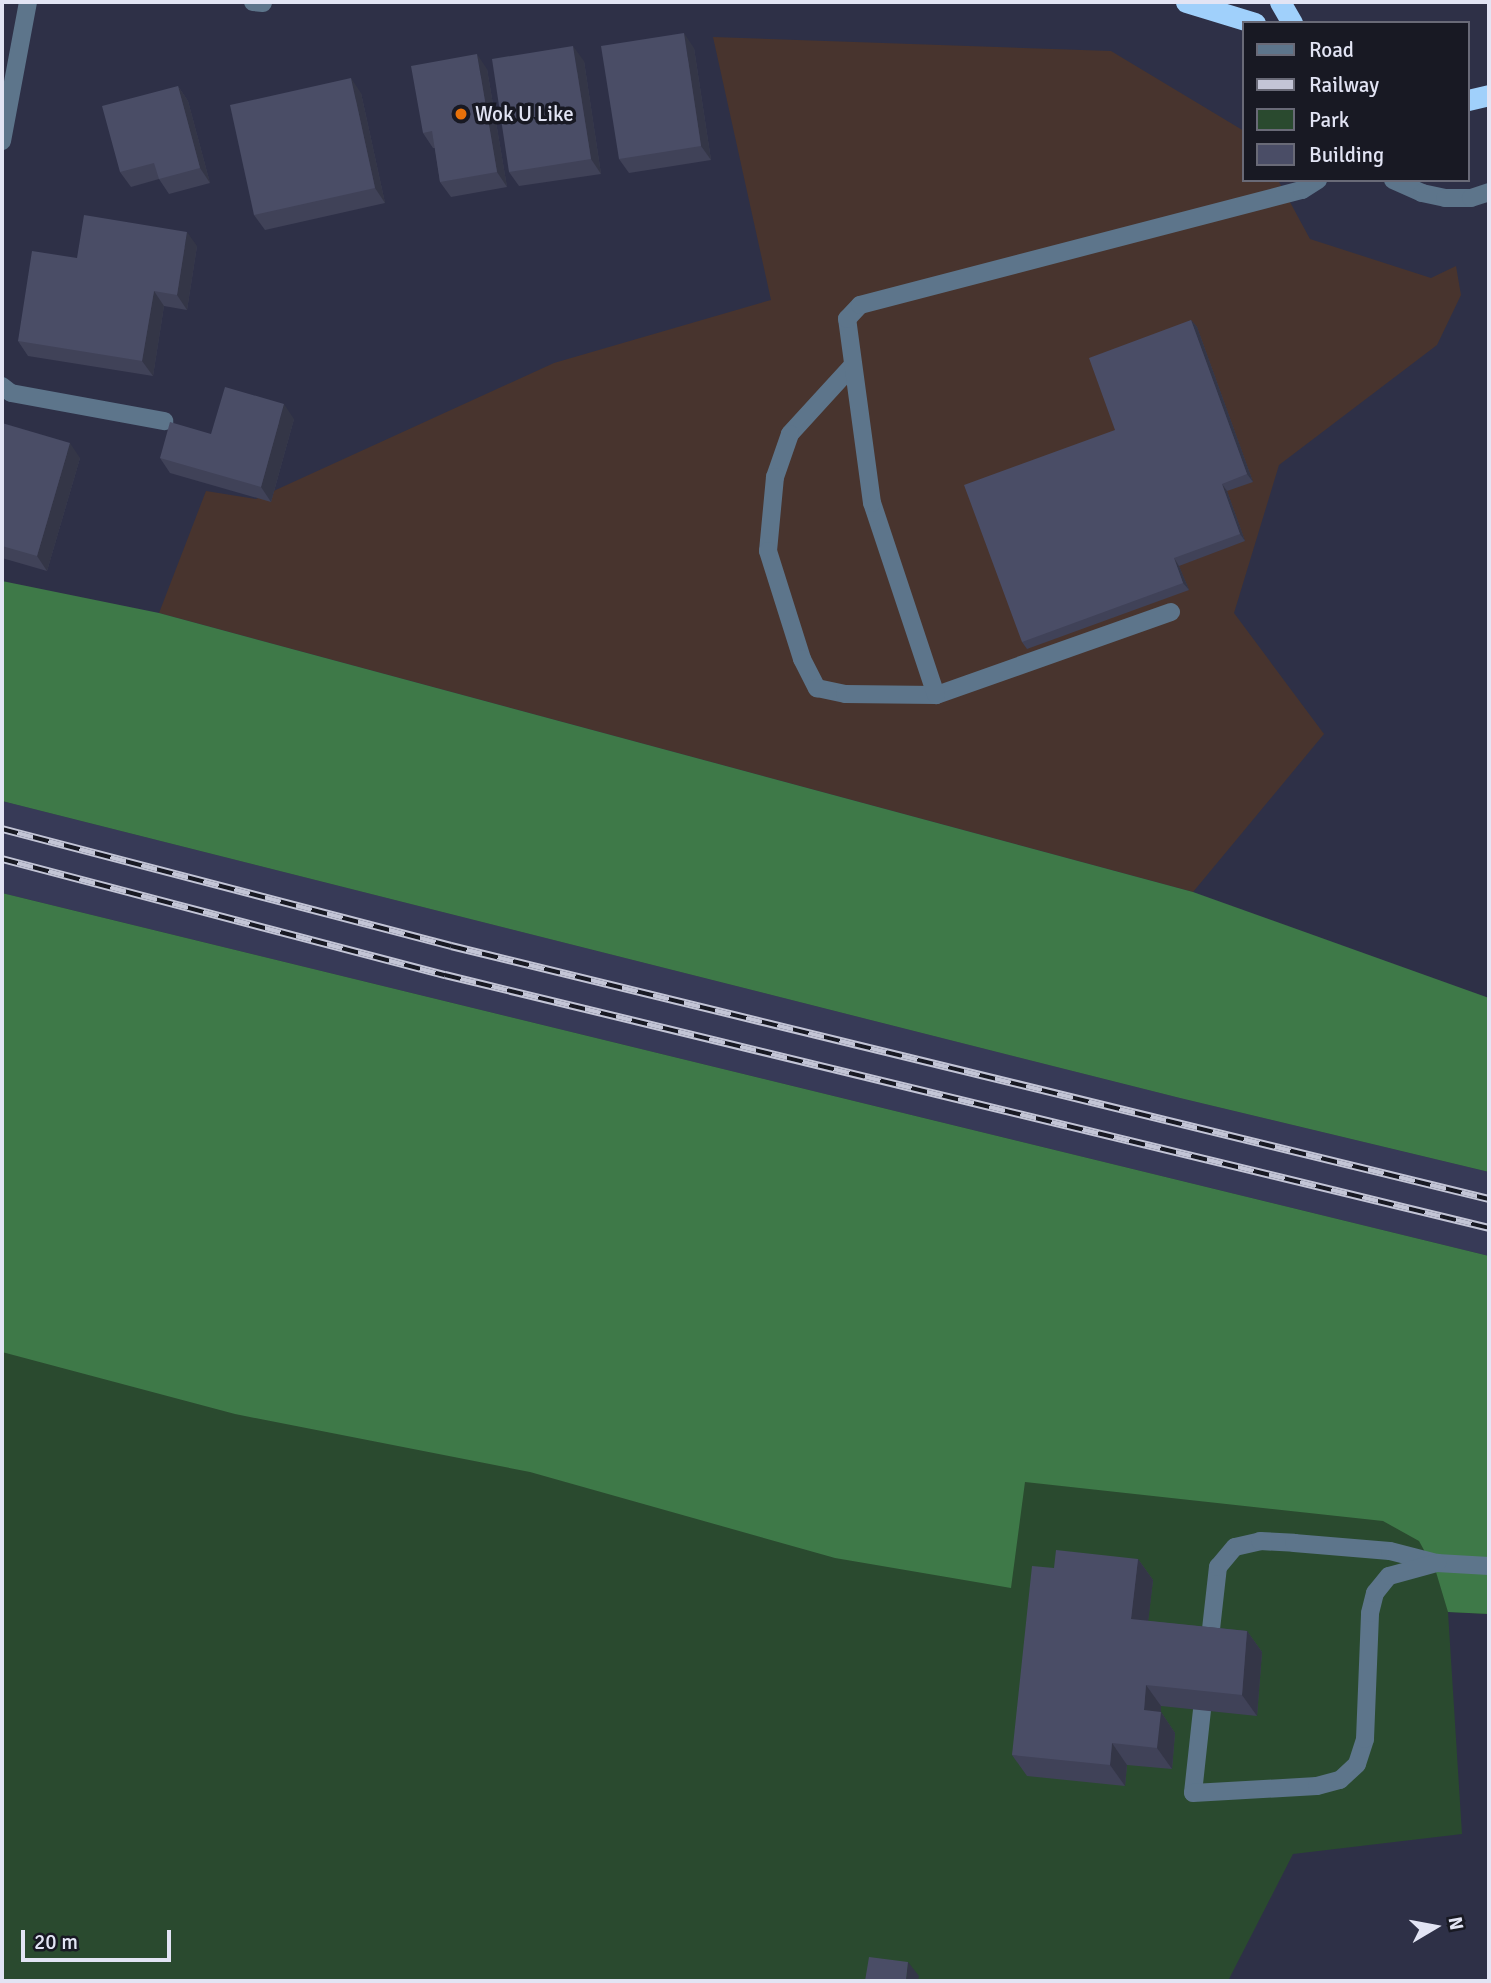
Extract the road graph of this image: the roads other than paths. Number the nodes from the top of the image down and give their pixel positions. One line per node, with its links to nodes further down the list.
1 (28, 2): 8 (street)
2 (1186, 2): 4 (highway)
3 (1280, 2): 5 (highway)
4 (1248, 21)
5 (1291, 21)
6 (1489, 95): 7 (highway)
7 (1470, 100)
8 (2, 141)
9 (1315, 182): 14 (street)
10 (1397, 182): 12 (street)
11 (1489, 192): 12 (street)
12 (1471, 198): 13 (street)
13 (1489, 203)
14 (852, 366): 18 (street); 18 (street)
15 (2, 386): 16 (street)
16 (164, 421)
17 (1171, 612): 18 (street)
18 (936, 695)
19 (1437, 1563): 20 (street); 21 (street); 22 (street)
20 (1489, 1566)
21 (1209, 1647)
22 (1202, 1710)

